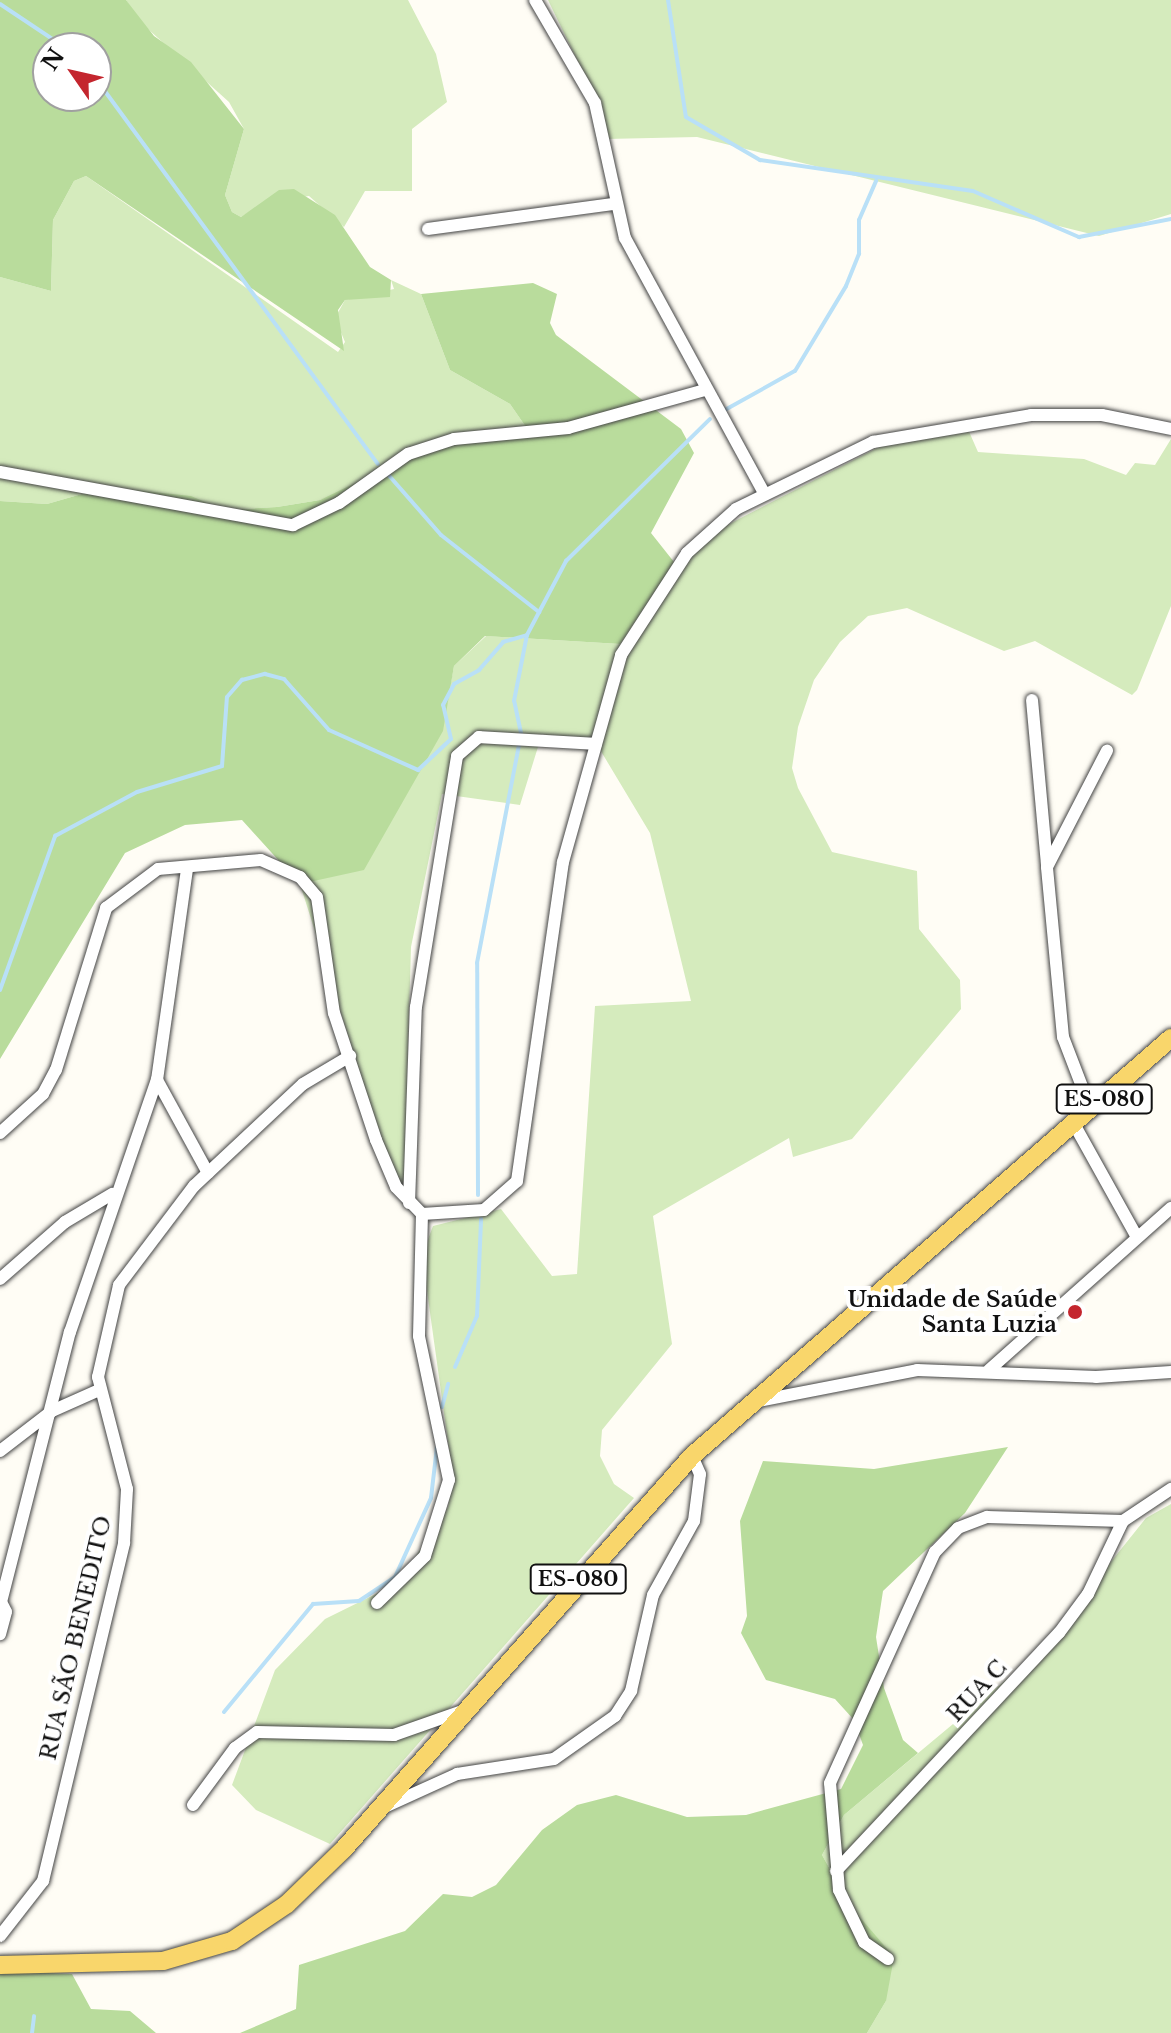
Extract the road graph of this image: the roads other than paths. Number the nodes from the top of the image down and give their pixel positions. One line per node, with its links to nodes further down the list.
1 (535, 0): 2 (street)
2 (614, 204): 3 (street); 4 (street)
3 (428, 229)
4 (705, 390): 6 (street); 7 (street)
5 (1171, 429): 7 (street)
6 (0, 472)
7 (764, 493): 9 (street)
8 (1032, 700): 11 (street)
9 (596, 744): 21 (street); 23 (street)
10 (1107, 751): 11 (street)
11 (1047, 867): 16 (street)
12 (187, 868): 14 (street); 15 (street); 18 (street)
13 (1171, 1038): 16 (main road, ES-080)
14 (350, 1056): 19 (street, RUA SÃO BENEDITO); 21 (street)
15 (157, 1080): 19 (street); 20 (street)
16 (1091, 1110): 17 (main road, ES-080)
17 (1074, 1124): 24 (street); 29 (main road, ES-080)
18 (0, 1133)
19 (208, 1173): 28 (street, RUA SÃO BENEDITO)
20 (112, 1194): 25 (street); 30 (street)
21 (409, 1203): 23 (street)
22 (1171, 1208): 24 (street)
23 (422, 1214): 36 (street)
24 (1137, 1237): 26 (street)
25 (0, 1279)
26 (989, 1370): 27 (street); 29 (street)
27 (1171, 1372)
28 (99, 1390): 30 (street); 42 (street, RUA SÃO BENEDITO)
29 (749, 1404): 32 (main road, ES-080)
30 (52, 1411): 31 (street); 35 (street)
31 (0, 1451)
32 (692, 1456): 38 (main road, ES-080); 40 (street)
33 (1171, 1489): 34 (street)
34 (1123, 1521): 41 (street, RUA C); 41 (street)
35 (1, 1601): 37 (street)
36 (377, 1603)
37 (0, 1634)
38 (465, 1710): 39 (street); 40 (main road, ES-080)
39 (193, 1805)
40 (380, 1809): 44 (main road, ES-080)
41 (836, 1871): 43 (street)
42 (0, 1936)
43 (888, 1959)
44 (0, 1965)

